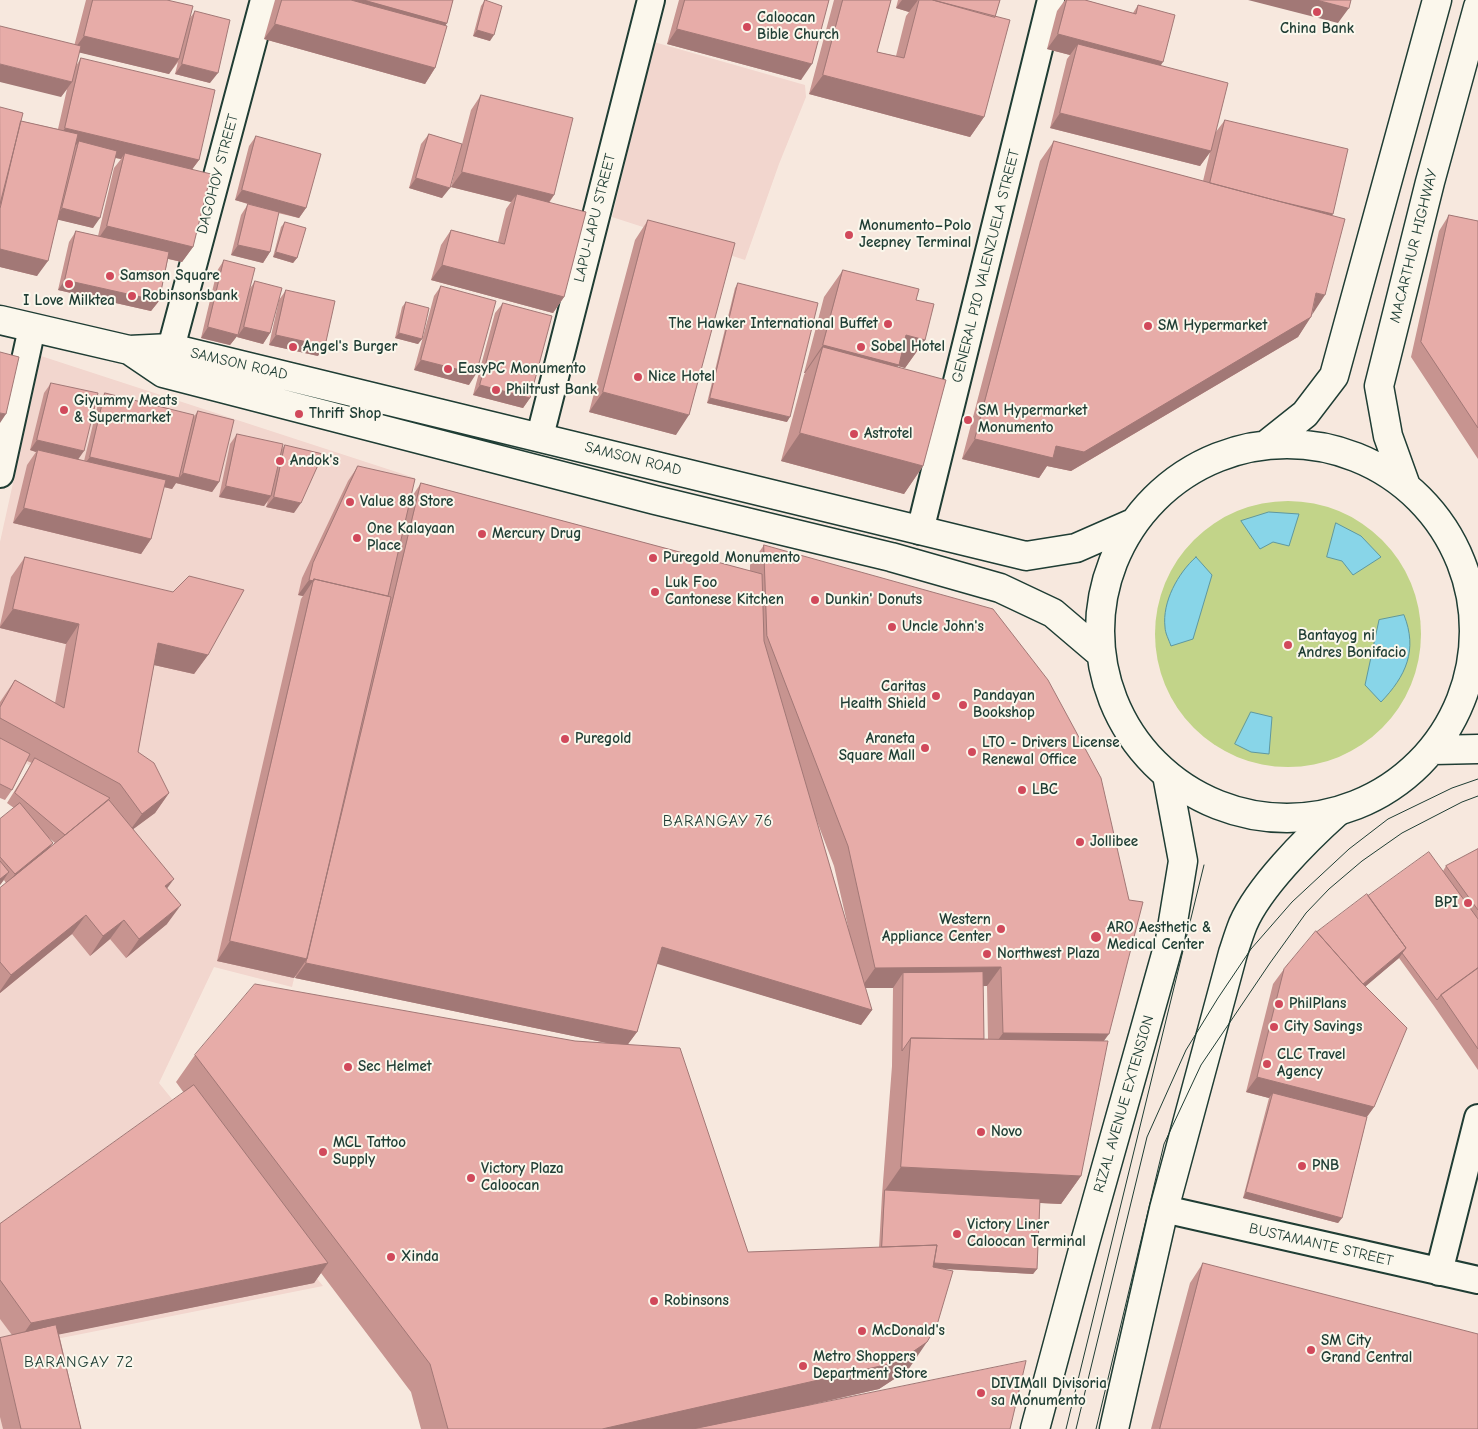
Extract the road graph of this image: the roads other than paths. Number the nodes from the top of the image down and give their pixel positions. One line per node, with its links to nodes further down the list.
1 (264, 0): 8 (street, DAGOHOY STREET)
2 (651, 0): 10 (street, LAPU-LAPU STREET)
3 (1051, 0): 15 (street, GENERAL PIO VALENZUELA STREET)
4 (1436, 0): 11 (main road)
5 (1478, 7): 13 (main road, MACARTHUR HIGHWAY)
6 (0, 320): 7 (main road, SAMSON ROAD)
7 (32, 328): 9 (main road, SAMSON ROAD); 12 (street)
8 (171, 348): 9 (main road, SAMSON ROAD); 10 (main road, SAMSON ROAD)
9 (129, 350): 17 (main road, SAMSON ROAD)
10 (540, 436): 15 (main road, SAMSON ROAD)
11 (1266, 445): 13 (main road); 14 (main road)
12 (0, 474)
13 (1406, 486): 16 (main road)
14 (1133, 523): 15 (main road, SAMSON ROAD); 17 (main road)
15 (920, 531)
16 (1472, 577): 19 (main road)
17 (1100, 654): 20 (main road)
18 (1478, 749): 19 (main road)
19 (1434, 750): 21 (main road)
20 (1167, 775): 21 (main road); 26 (main road, RIZAL AVENUE EXTENSION)
21 (1336, 813): 23 (main road)
22 (1478, 1118): 24 (street)
23 (1164, 1208): 24 (street, BUSTAMANTE STREET); 27 (main road)
24 (1439, 1272): 25 (street, BUSTAMANTE STREET)
25 (1478, 1280)
26 (1035, 1429)
27 (1114, 1429)

